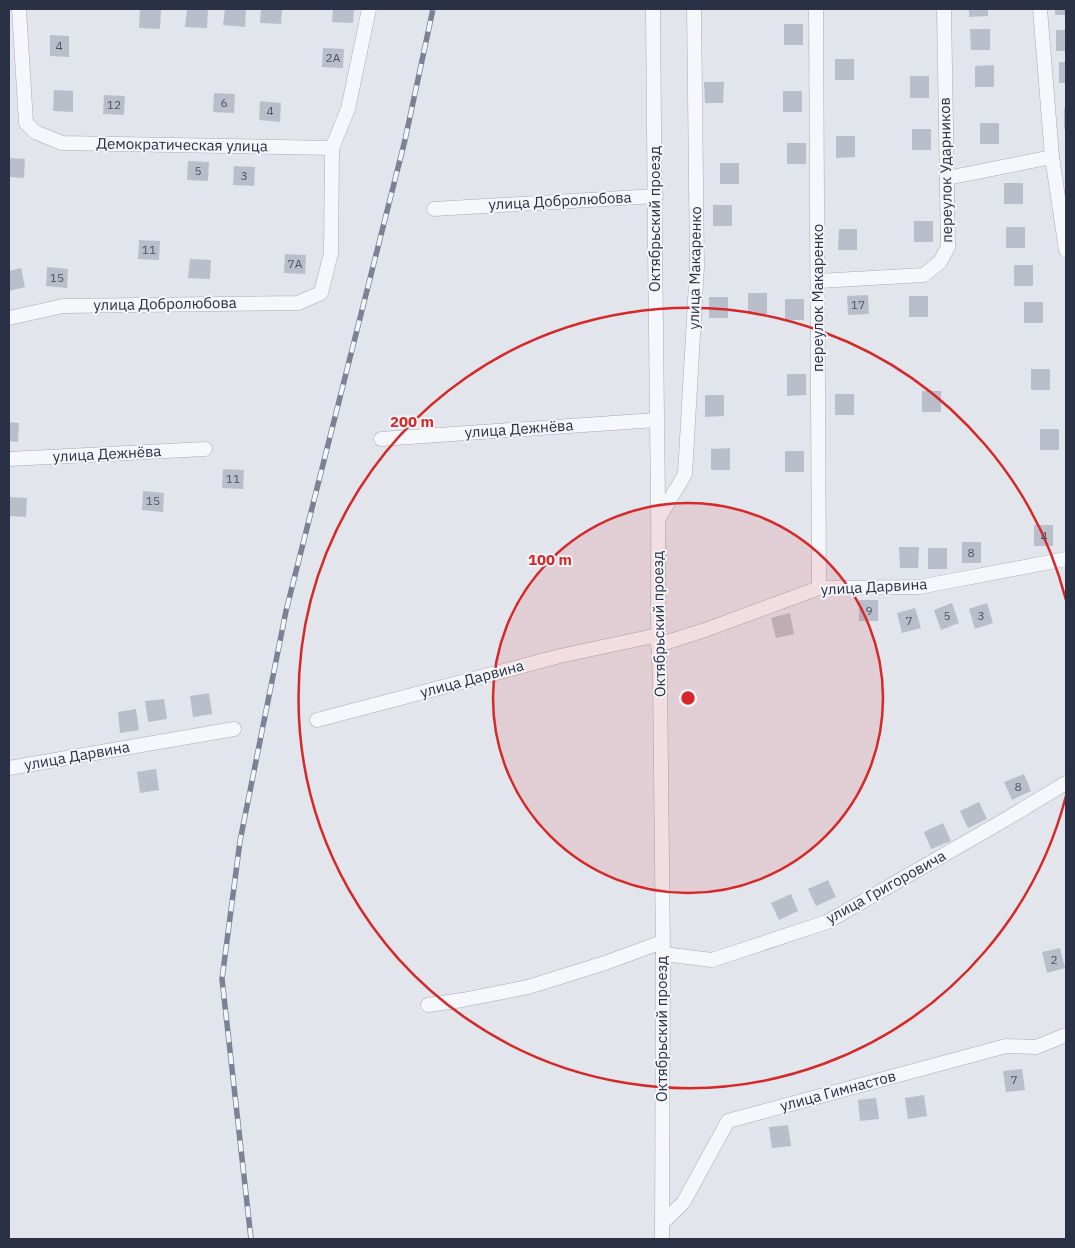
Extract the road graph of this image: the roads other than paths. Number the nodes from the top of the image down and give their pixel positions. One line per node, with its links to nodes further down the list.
1 (19, 9): 8 (street, Демократическая улица)
2 (368, 9): 8 (street)
3 (653, 9): 11 (street, Октябрьский проезд)
4 (694, 9): 20 (street, улица Макаренко)
5 (816, 9): 14 (street, переулок Макаренко)
6 (944, 9): 10 (street, переулок Ударников)
7 (1040, 9): 9 (street)
8 (332, 148): 15 (street, улица Добролюбова)
9 (1052, 156): 10 (street); 13 (street)
10 (947, 178): 14 (street, переулок Ударников)
11 (656, 196): 12 (street, улица Добролюбова); 16 (street, Октябрьский проезд)
12 (434, 209)
13 (1066, 250)
14 (818, 281): 22 (street, переулок Макаренко)
15 (9, 318)
16 (656, 420): 17 (street, улица Дежнёва); 20 (street, Октябрьский проезд)
17 (381, 439)
18 (205, 449): 19 (street, улица Дежнёва)
19 (9, 458)
20 (658, 520): 23 (street, Октябрьский проезд)
21 (1066, 559): 22 (street, улица Дарвина)
22 (820, 588): 23 (street, улица Дарвина)
23 (658, 640): 24 (street, улица Дарвина); 28 (street, Октябрьский проезд)
24 (317, 720)
25 (234, 729): 26 (street, улица Дарвина)
26 (9, 768)
27 (1066, 783): 28 (street, улица Григоровича)
28 (662, 948): 29 (street, улица Григоровича); 31 (street, Октябрьский проезд)
29 (428, 1006)
30 (1066, 1034): 31 (street, улица Гимнастов)
31 (662, 1223): 32 (street, Октябрьский проезд)
32 (662, 1239)

